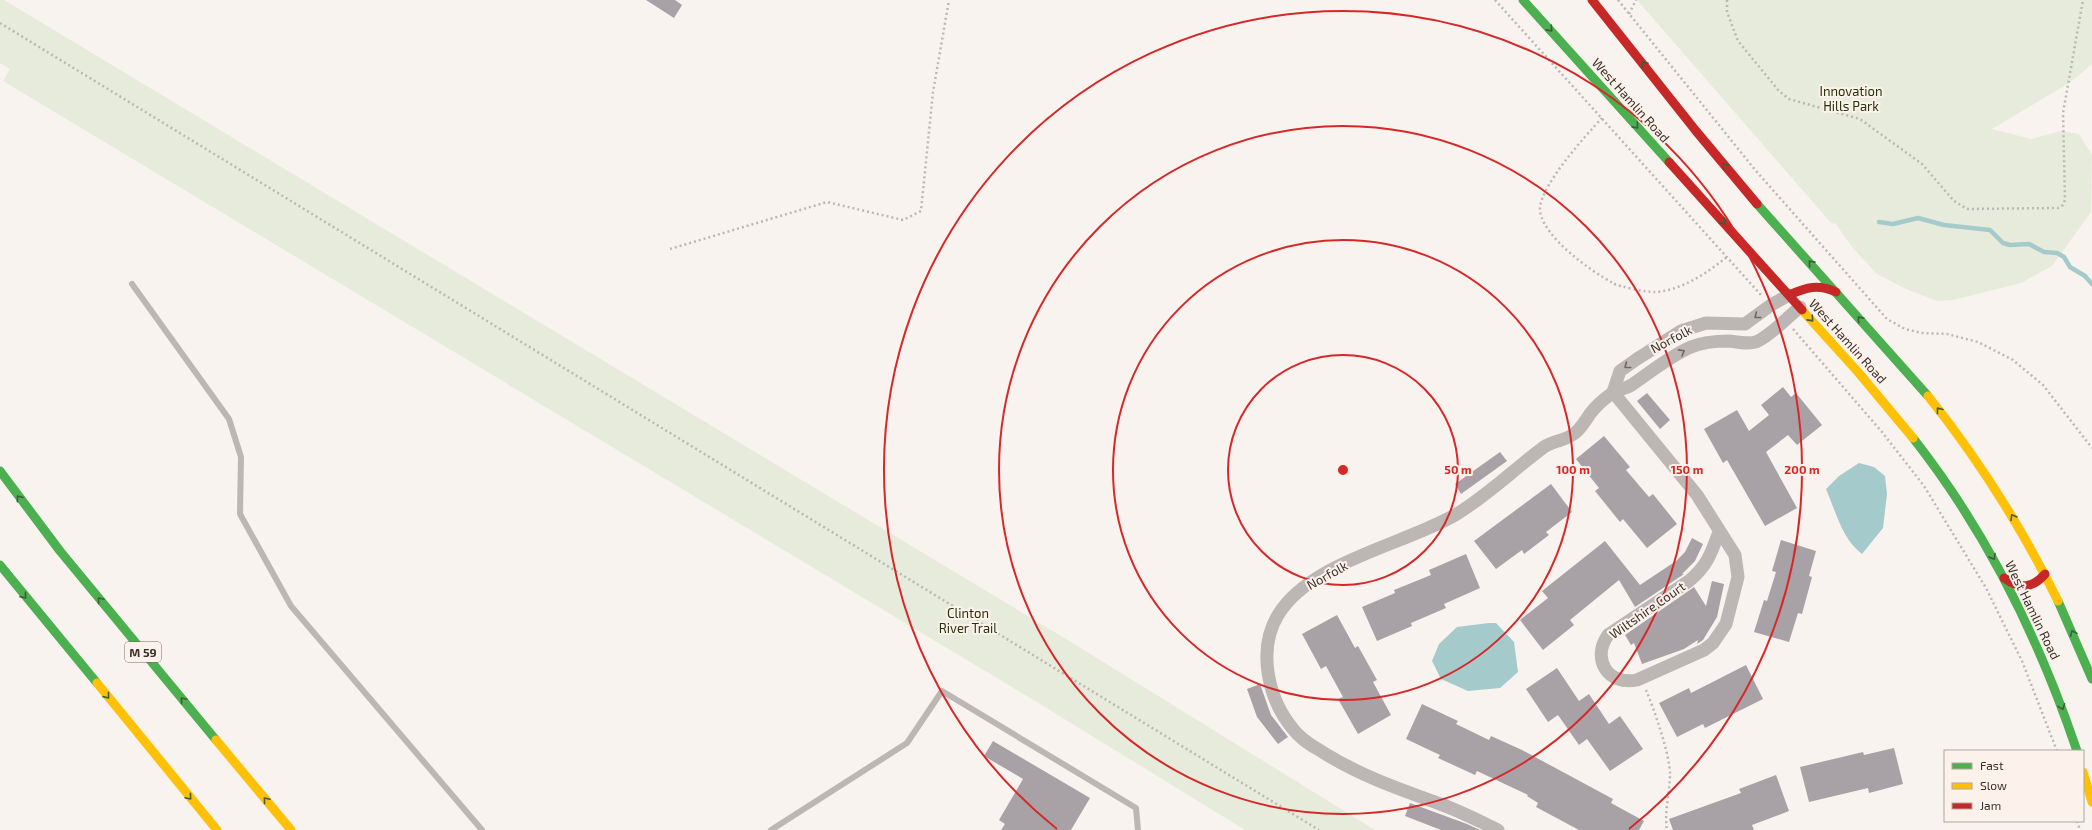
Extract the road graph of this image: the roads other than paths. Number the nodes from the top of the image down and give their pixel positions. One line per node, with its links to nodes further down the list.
1 (1524, 0): 5 (main road, West Hamlin Road, one-way to 5)
2 (1592, 0): 4 (main road, West Hamlin Road, one-way to 2)
3 (132, 284): 23 (lane)
4 (1837, 292): 5 (main road); 15 (main road, West Hamlin Road, one-way to 4)
5 (1789, 295): 6 (main road, West Hamlin Road); 7 (street, one-way to 7)
6 (1800, 307): 8 (street, Norfolk); 16 (main road, West Hamlin Road, one-way to 16)
7 (1739, 325): 8 (street); 9 (street, Norfolk)
8 (1745, 343): 10 (street, Norfolk, one-way to 8)
9 (1650, 350): 10 (street); 11 (street, Norfolk, one-way to 11)
10 (1660, 365): 11 (street, Norfolk)
11 (1613, 392): 13 (street, Wiltshire Court); 26 (street, Norfolk)
12 (0, 471): 22 (main road, M 59, one-way to 12)
13 (1720, 532): 13 (street, Wiltshire Court)
14 (0, 565): 21 (main road, one-way to 21)
15 (2045, 574): 16 (main road); 17 (main road, West Hamlin Road, one-way to 15)
16 (2004, 578): 18 (main road, West Hamlin Road, one-way to 18)
17 (2092, 680)
18 (2077, 750)
19 (2084, 775): 20 (main road)
20 (2092, 802)
21 (217, 830)
22 (290, 830)
23 (482, 830)
24 (771, 830): 25 (lane)
25 (1138, 830)
26 (1498, 830)

